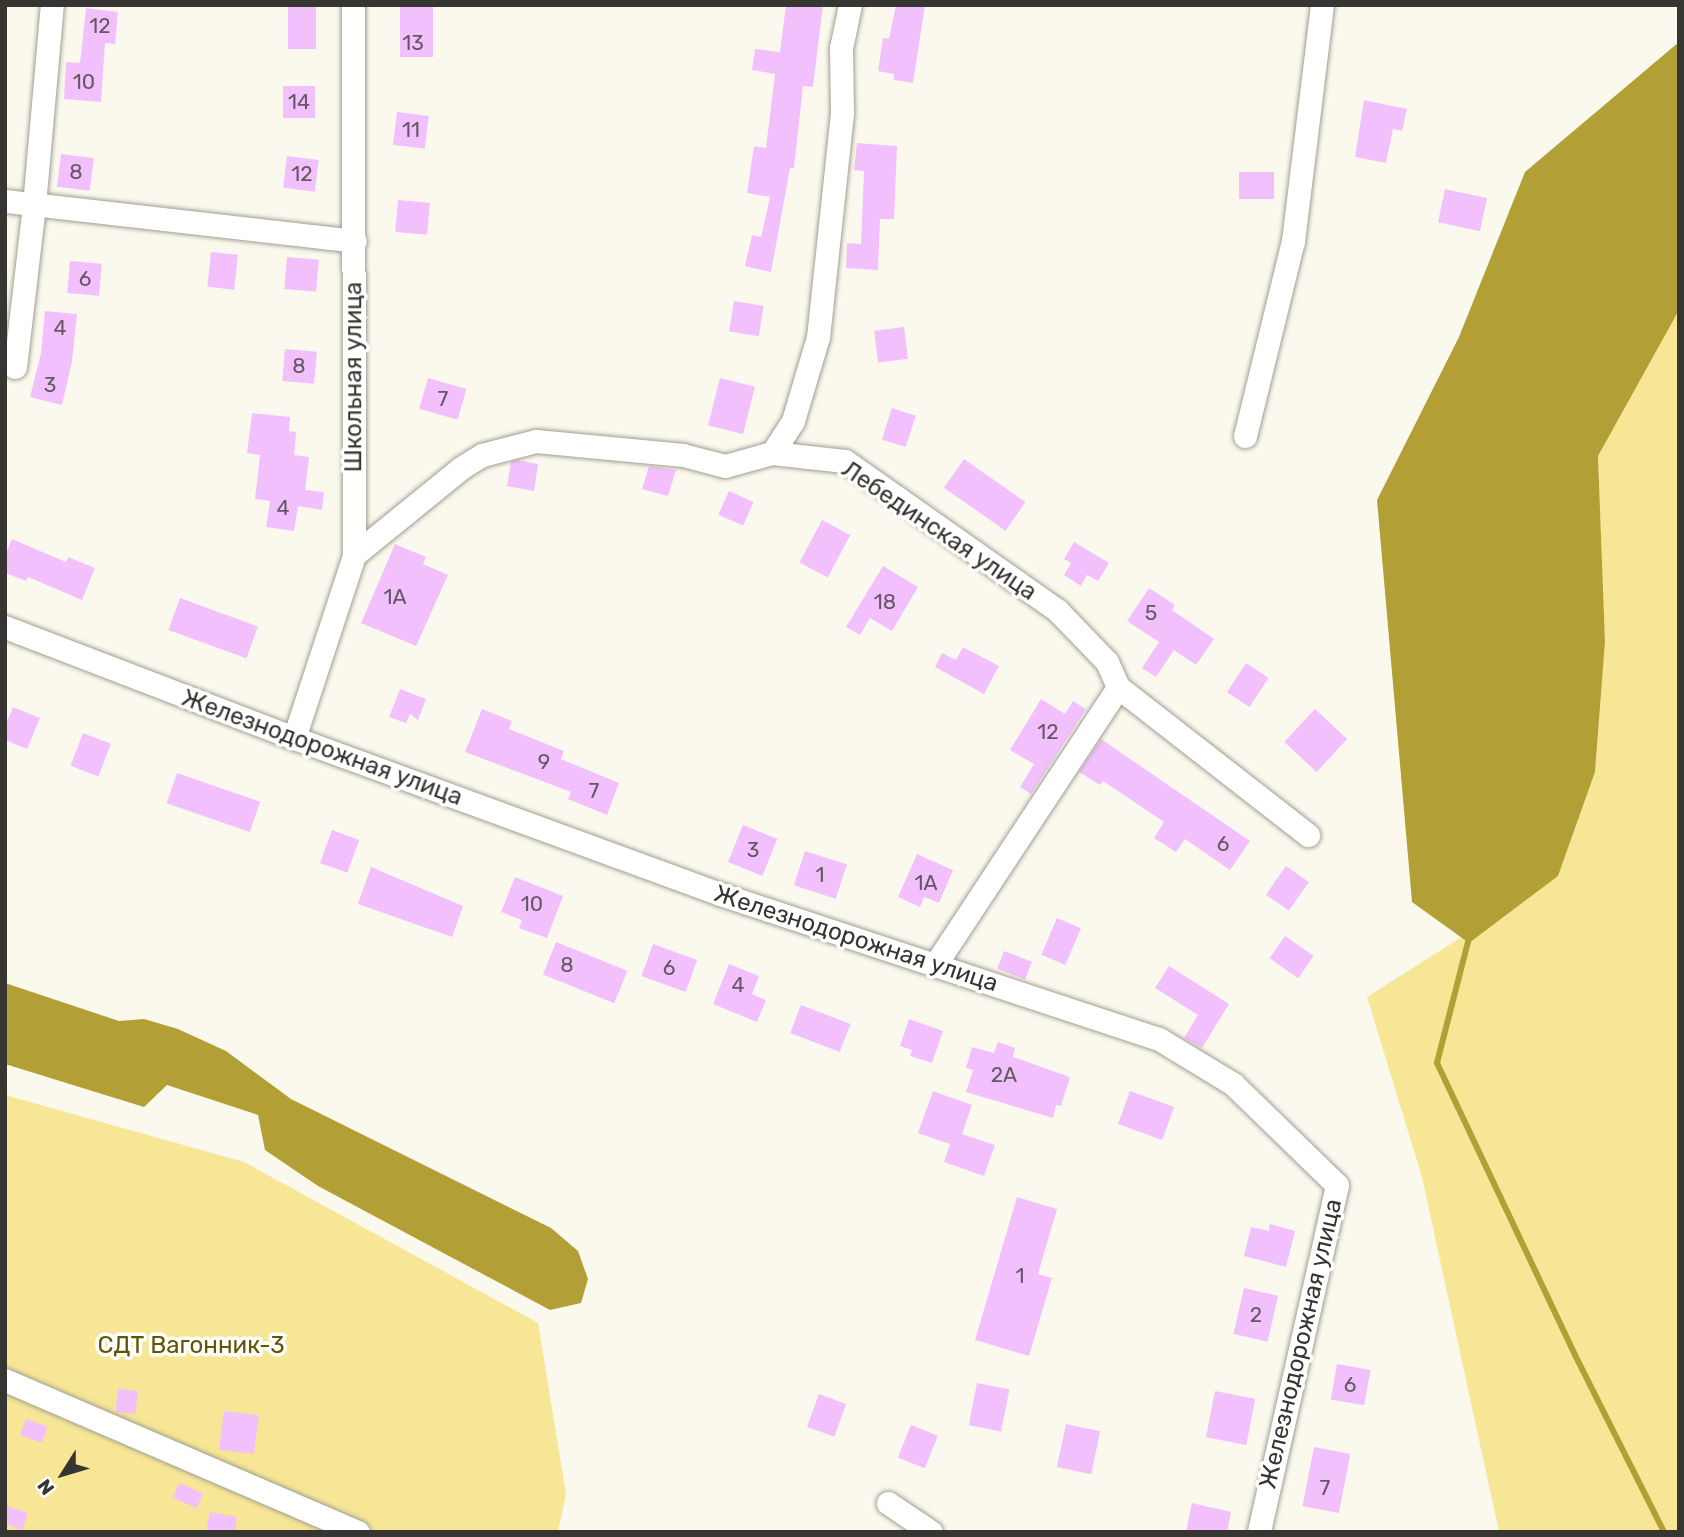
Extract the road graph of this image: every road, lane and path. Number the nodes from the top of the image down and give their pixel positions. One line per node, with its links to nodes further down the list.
1 (52, 5): 6 (street)
2 (353, 5): 7 (street, Школьная улица)
3 (850, 5): 10 (street)
4 (1322, 5): 9 (street)
5 (5, 201): 6 (street)
6 (34, 205): 7 (street); 8 (street)
7 (355, 241): 11 (street, Школьная улица)
8 (15, 367)
9 (1245, 436)
10 (772, 453): 11 (street); 13 (street, Лебединская улица)
11 (354, 555): 14 (street, Школьная улица)
12 (5, 627): 14 (street, Железнодорожная улица)
13 (1118, 687): 15 (street, Лебединская улица); 16 (street)
14 (294, 738): 16 (street, Железнодорожная улица)
15 (1308, 835)
16 (935, 965): 21 (street, Железнодорожная улица)
17 (5, 1380): 19 (street)
18 (888, 1503): 20 (street)
19 (358, 1532)
20 (931, 1532)
21 (1259, 1532)

